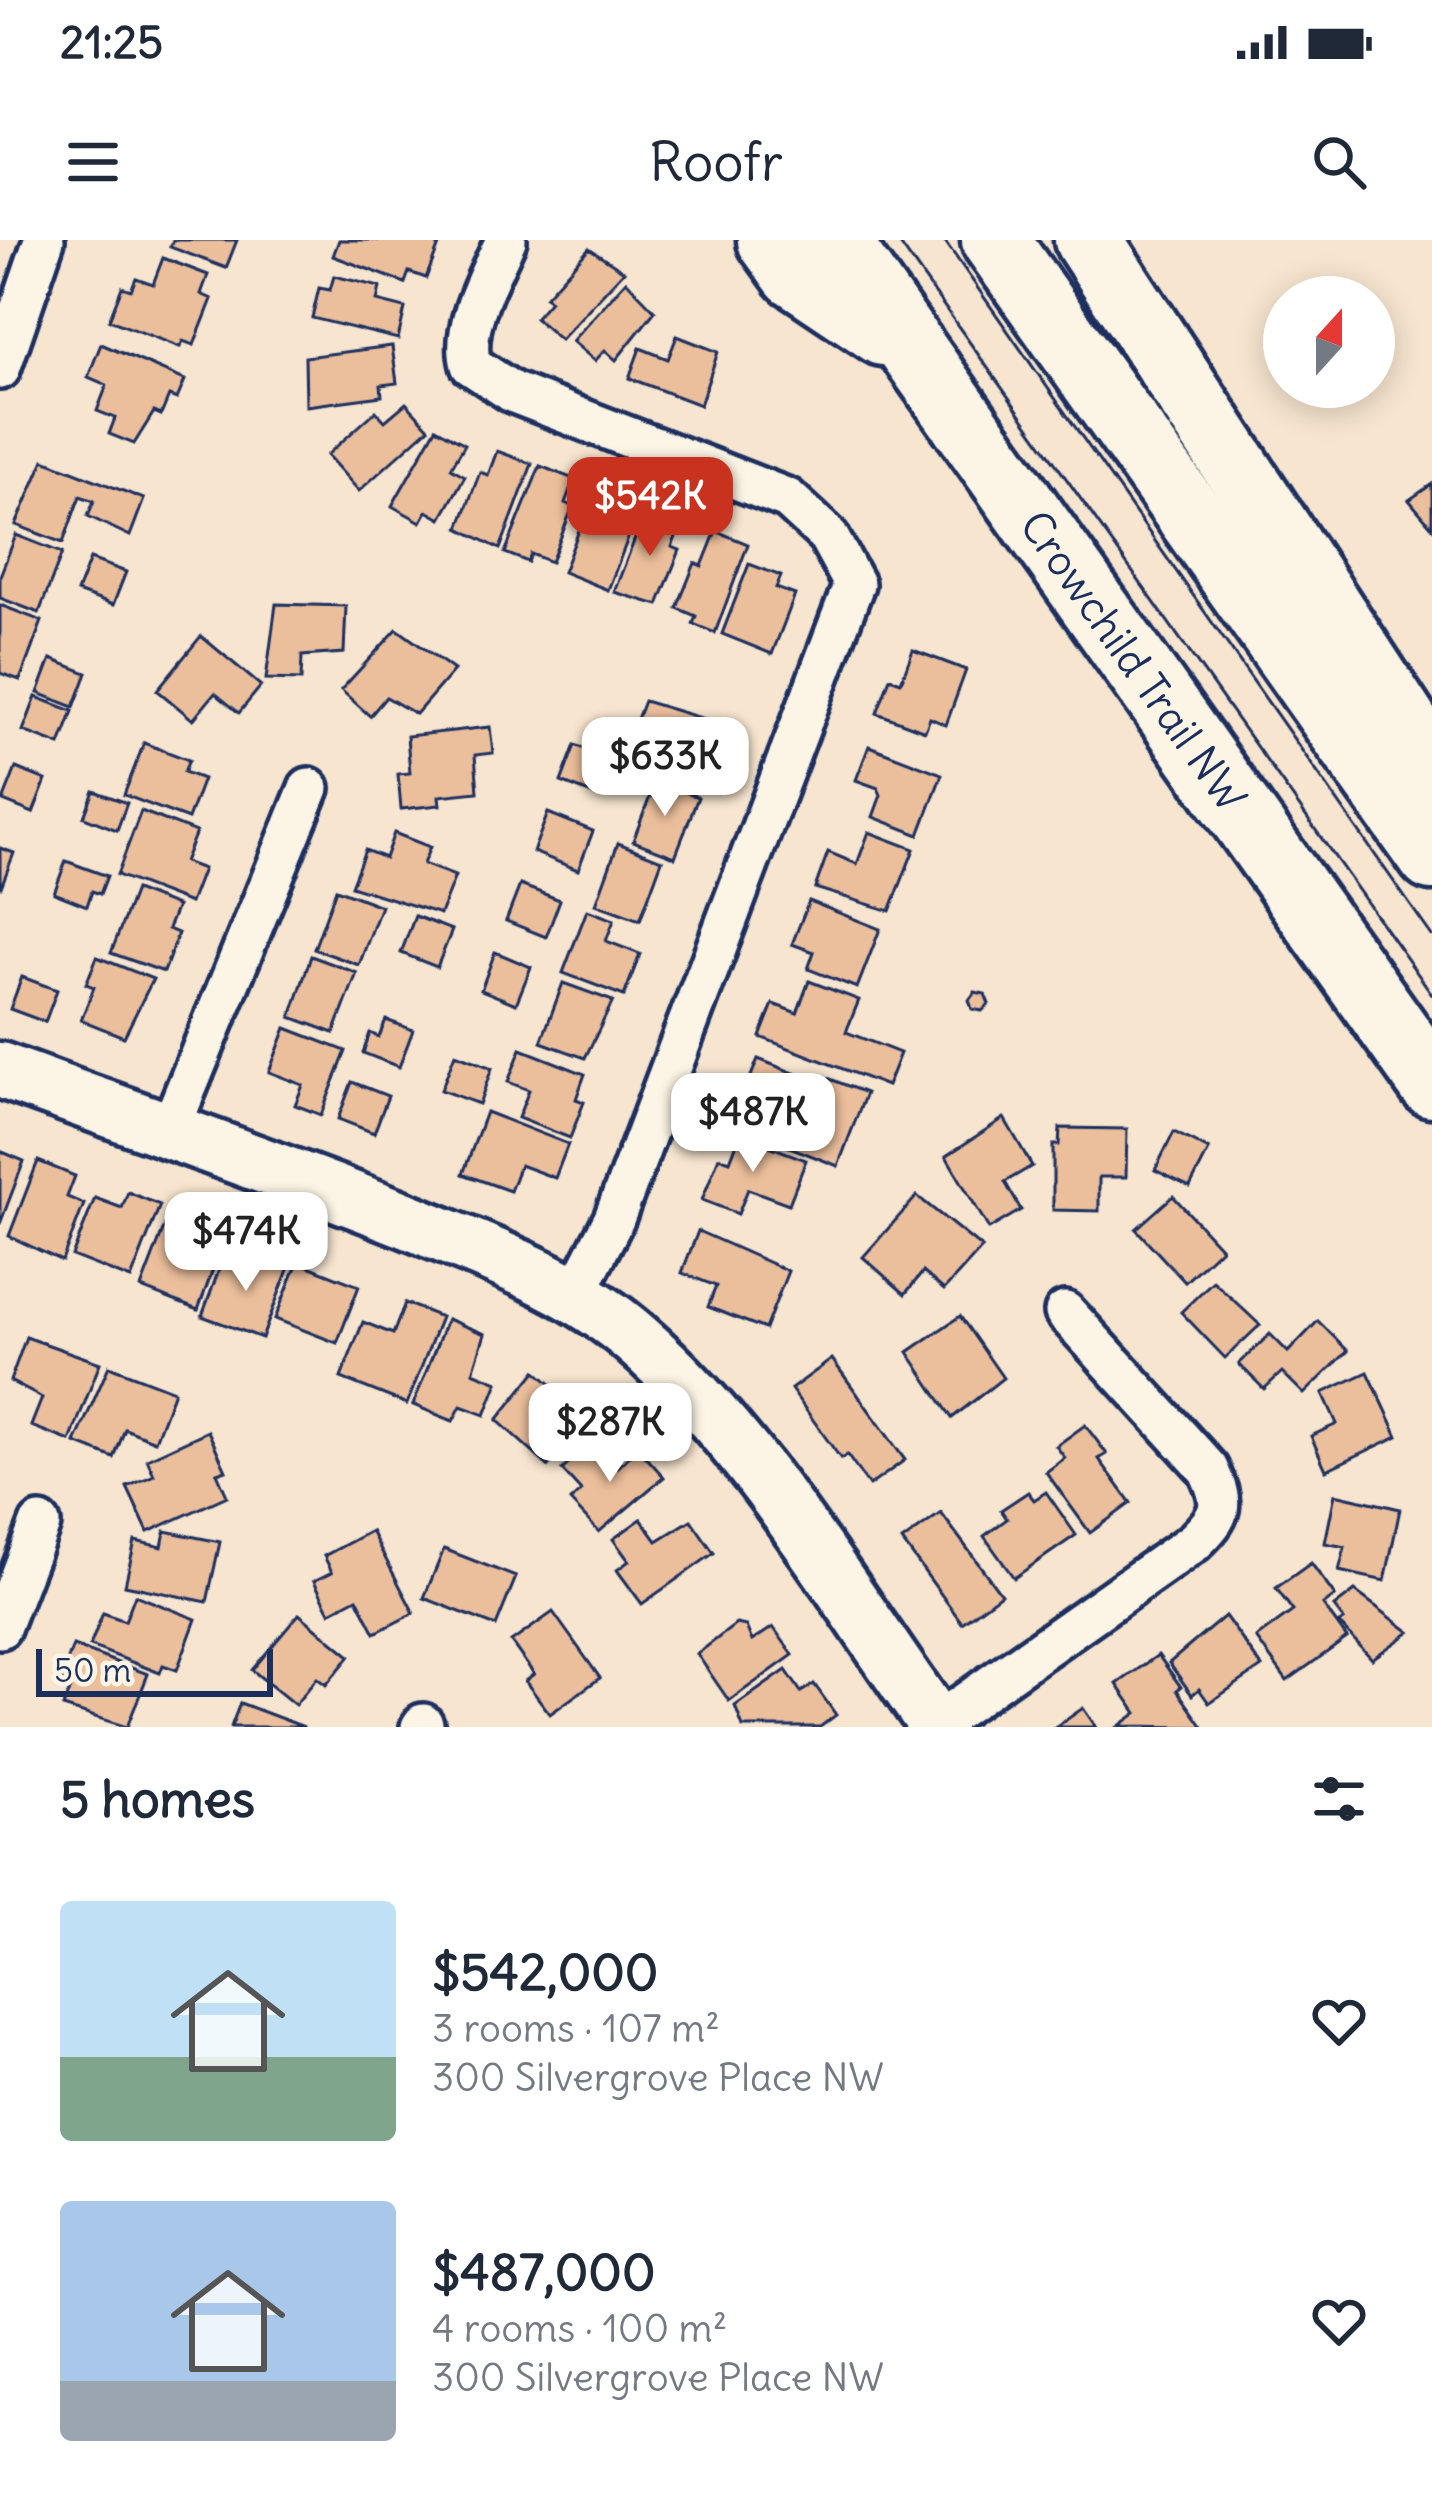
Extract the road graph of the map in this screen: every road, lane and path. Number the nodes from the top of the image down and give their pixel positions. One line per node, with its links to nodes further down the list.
1 (44, 240): 8 (street)
2 (506, 240): 15 (street)
3 (771, 240): 7 (highway)
4 (835, 240): 7 (highway, Crowchild Trail NW)
5 (995, 240): 11 (highway)
6 (1088, 240): 9 (highway)
7 (916, 355): 13 (highway, Crowchild Trail NW)
8 (0, 368)
9 (1432, 766)
10 (309, 788): 14 (street)
11 (1432, 856)
12 (0, 1070): 14 (street)
13 (1432, 1083)
14 (170, 1131): 15 (street)
15 (576, 1293): 19 (street)
16 (1065, 1312): 19 (street)
17 (40, 1523): 18 (street)
18 (0, 1628)
19 (937, 1726)

